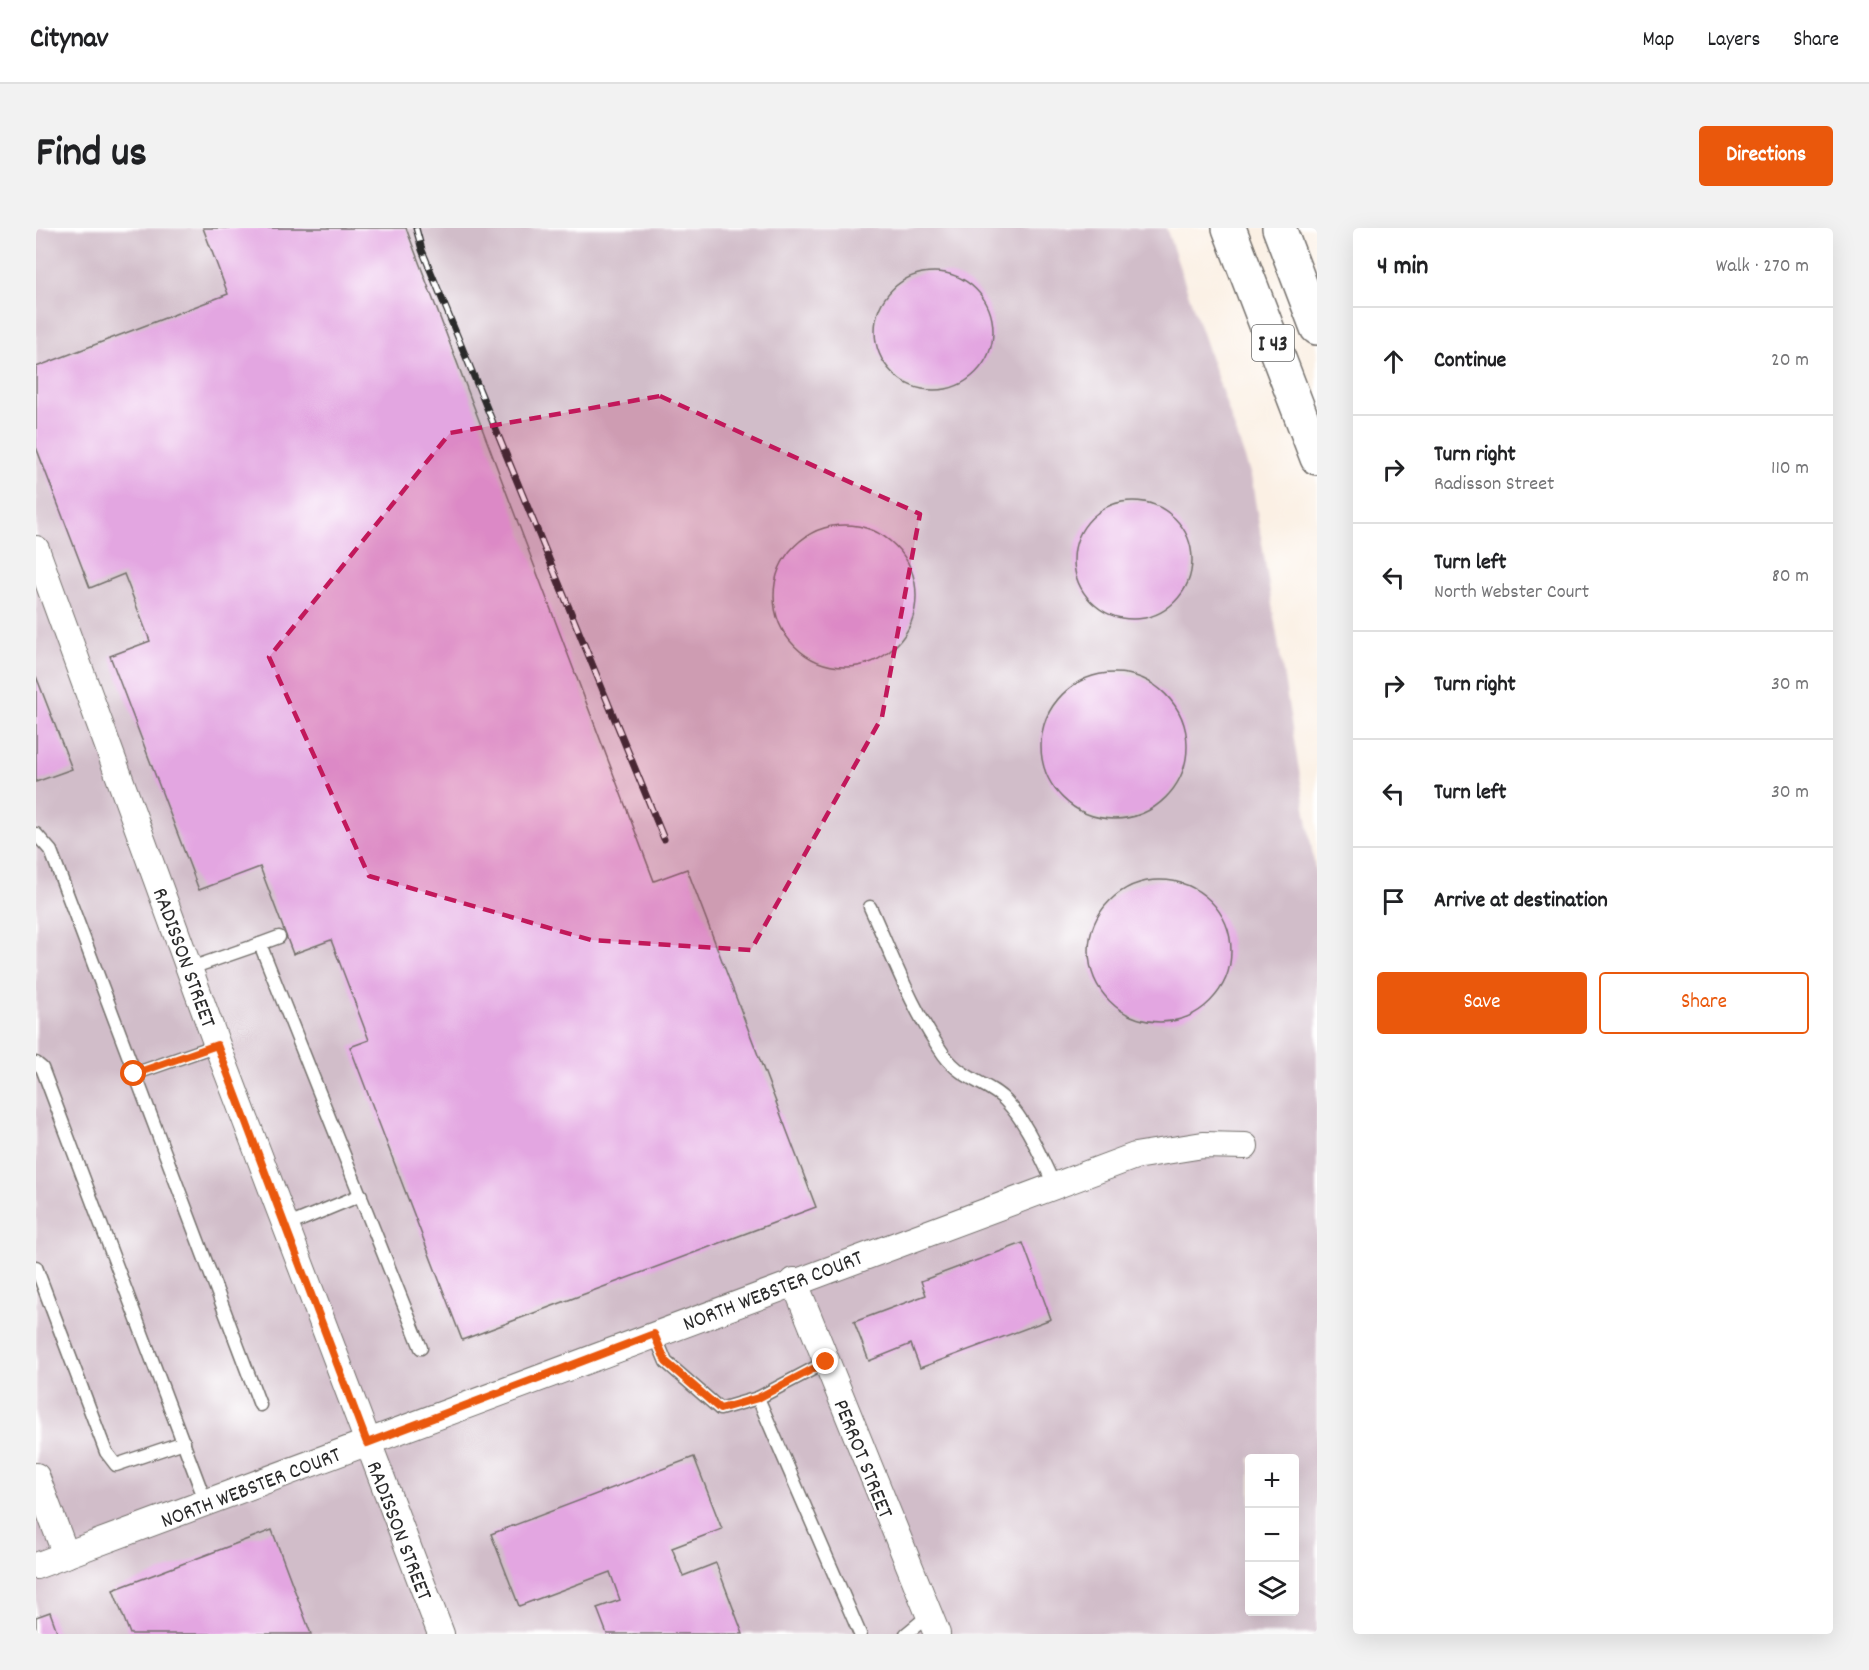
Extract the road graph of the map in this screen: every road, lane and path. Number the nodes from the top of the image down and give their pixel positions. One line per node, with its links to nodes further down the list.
1 (1229, 228): 4 (highway, I 43)
2 (1279, 228): 3 (highway, I 43)
3 (1317, 328)
4 (1317, 458)
5 (36, 549): 10 (street, RADISSON STREET)
6 (36, 834): 13 (lane)
7 (870, 907): 15 (lane)
8 (279, 937): 9 (lane)
9 (260, 944): 10 (lane); 16 (lane)
10 (191, 968): 11 (street, RADISSON STREET)
11 (217, 1045): 13 (lane); 17 (street, RADISSON STREET)
12 (36, 1063): 25 (lane)
13 (134, 1074): 24 (lane)
14 (1245, 1146): 15 (street, NORTH WEBSTER COURT)
15 (1054, 1184): 19 (street, NORTH WEBSTER COURT)
16 (361, 1195): 17 (lane); 21 (lane)
17 (286, 1226): 26 (street, RADISSON STREET)
18 (36, 1267): 25 (lane)
19 (794, 1281): 20 (street, NORTH WEBSTER COURT); 22 (street, PERROT STREET)
20 (654, 1334): 23 (lane); 26 (street, NORTH WEBSTER COURT)
21 (421, 1348)
22 (826, 1362): 23 (lane); 31 (street, PERROT STREET)
23 (758, 1398): 33 (lane)
24 (260, 1405)
25 (184, 1442): 28 (lane)
26 (367, 1443): 28 (street, NORTH WEBSTER COURT); 32 (street, RADISSON STREET)
27 (36, 1476): 29 (street)
28 (206, 1503): 29 (street, NORTH WEBSTER COURT)
29 (66, 1555): 30 (street, NORTH WEBSTER COURT)
30 (36, 1566)
31 (933, 1624): 34 (lane)
32 (441, 1634)
33 (860, 1634)
34 (906, 1634)

